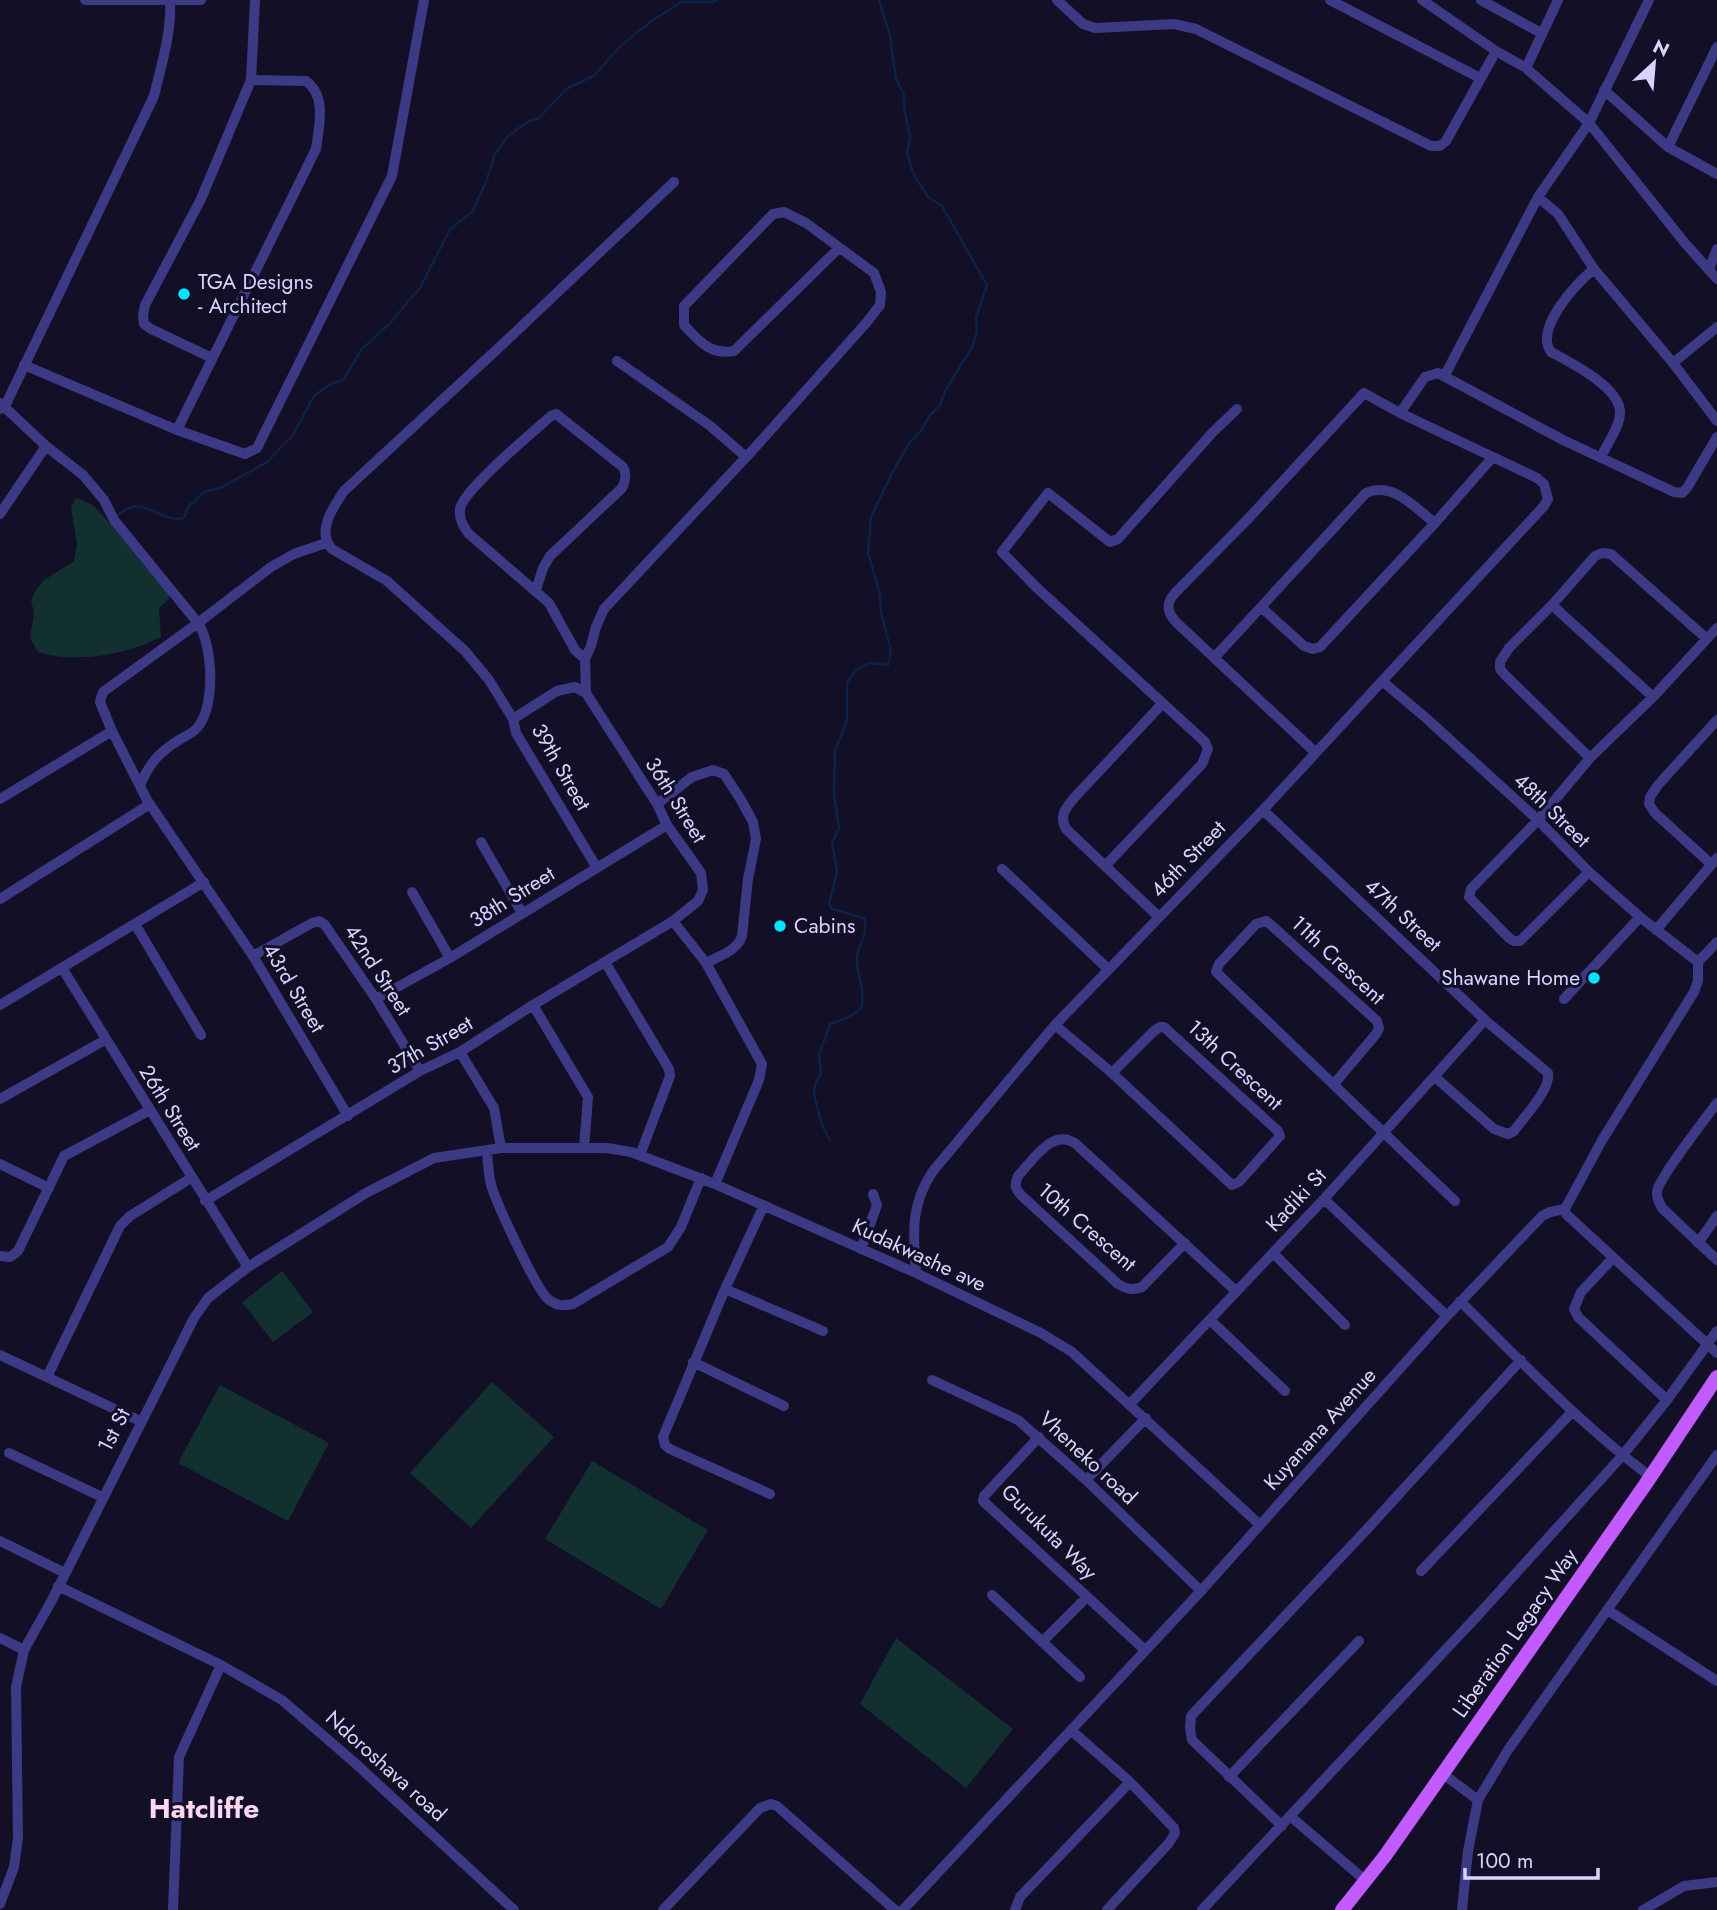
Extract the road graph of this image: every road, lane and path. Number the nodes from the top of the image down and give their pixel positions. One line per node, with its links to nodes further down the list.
1 (85, 0): 2 (street)
2 (170, 0): 3 (street); 33 (street)
3 (201, 0)
4 (255, 0): 17 (street)
5 (424, 0): 39 (street)
6 (1057, 0): 16 (street)
7 (1331, 0): 16 (street)
8 (1422, 0): 14 (street)
9 (1481, 0): 12 (street)
10 (1558, 0): 12 (street)
11 (1649, 0): 18 (street)
12 (1541, 33): 15 (street)
13 (1717, 47): 20 (street)
14 (1496, 51): 15 (street); 16 (street)
15 (1526, 68): 19 (street)
16 (1480, 78)
17 (251, 80): 30 (street); 30 (street)
18 (1604, 90): 19 (street); 20 (street)
19 (1589, 123): 23 (street); 27 (street)
20 (1668, 147): 21 (street)
21 (1717, 174)
22 (674, 181): 47 (street)
23 (1538, 197): 26 (street); 34 (street)
24 (839, 248): 24 (street); 42 (street, 36th Street)
25 (1717, 249): 27 (street)
26 (1594, 269): 32 (street); 43 (street)
27 (1709, 269): 28 (street)
28 (1717, 279)
29 (1717, 327): 32 (street)
30 (212, 358): 39 (street)
31 (617, 361): 42 (street)
32 (1673, 363): 38 (street)
33 (24, 366): 35 (street); 39 (street)
34 (1445, 375): 37 (street); 43 (street)
35 (2, 406): 41 (street)
36 (1237, 409): 59 (street)
37 (1400, 413): 44 (street); 54 (street)
38 (1717, 421)
39 (177, 430)
40 (1717, 437): 43 (street)
41 (46, 446): 45 (street); 51 (street)
42 (745, 456): 55 (street, 36th Street)
43 (1601, 457)
44 (1492, 458): 46 (street); 56 (street, 46th Street)
45 (0, 514)
46 (1435, 523): 50 (street); 50 (street)
47 (326, 543): 51 (street); 60 (street)
48 (536, 590): 48 (street); 55 (street)
49 (1552, 605): 53 (street); 58 (street); 64 (street)
50 (1261, 607): 54 (street)
51 (198, 623): 62 (street, 43rd Street); 65 (street)
52 (1717, 628): 53 (street)
53 (1707, 639): 58 (street)
54 (1214, 658): 63 (street)
55 (584, 659): 57 (street, 36th Street)
56 (1382, 681): 63 (street, 46th Street); 70 (street, 48th Street)
57 (586, 693): 60 (street, 39th Street); 68 (street, 36th Street)
58 (1653, 697): 64 (street)
59 (1162, 704): 74 (street); 74 (street)
60 (513, 719): 75 (street, 39th Street)
61 (1717, 720): 73 (street)
62 (112, 731): 65 (street, 43rd Street); 66 (street)
63 (1315, 752): 69 (street, 46th Street)
64 (1590, 758): 70 (street)
65 (140, 785): 67 (street, 43rd Street)
66 (0, 799)
67 (150, 804): 78 (street, 43rd Street); 80 (street)
68 (657, 804): 71 (street, 36th Street); 93 (street)
69 (1263, 810): 82 (street, 46th Street); 100 (street, 47th Street)
70 (1538, 820): 77 (street, 48th Street); 77 (street)
71 (667, 825): 75 (street, 38th Street); 84 (street, 36th Street)
72 (481, 842): 81 (street)
73 (1714, 861): 86 (street)
74 (1106, 865): 82 (street)
75 (597, 868): 81 (street, 38th Street)
76 (1002, 869): 95 (street)
77 (1588, 872): 83 (street, 48th Street)
78 (204, 882): 85 (street); 89 (street, 43rd Street)
79 (411, 892): 90 (street)
80 (0, 899)
81 (522, 914): 90 (street, 38th Street)
82 (1159, 917): 95 (street, 46th Street)
83 (1640, 917): 86 (street, 48th Street); 97 (street)
84 (673, 920): 91 (street, 37th Street); 93 (street)
85 (135, 924): 94 (street); 102 (street)
86 (1656, 930): 92 (street, 48th Street)
87 (1717, 942): 92 (street)
88 (1717, 950): 92 (street)
89 (253, 956): 96 (street, 42nd Street); 112 (street, 43rd Street)
90 (450, 958): 96 (street, 38th Street)
91 (604, 962): 99 (street, 37th Street); 117 (street)
92 (1698, 962): 128 (street)
93 (706, 963): 121 (street)
94 (62, 968): 98 (street); 103 (street, 26th Street)
95 (1107, 968): 101 (street, 46th Street)
96 (376, 999): 105 (street, 42nd Street)
97 (1564, 999)
98 (0, 1005)
99 (533, 1005): 104 (street, 37th Street); 115 (street)
100 (1485, 1020): 107 (street, Kadiki St); 107 (street, 47th Street)
101 (1055, 1025): 106 (street, 13th Crescent); 138 (street, 46th Street)
102 (201, 1035)
103 (105, 1040): 109 (street); 111 (street, 26th Street)
104 (460, 1052): 105 (street, 37th Street); 114 (street)
105 (420, 1071): 112 (street, 37th Street)
106 (1112, 1073): 106 (street, 13th Crescent)
107 (1435, 1077): 113 (street, Kadiki St)
108 (1334, 1084): 108 (street, 11th Crescent); 113 (street, 11th Crescent)
109 (0, 1099)
110 (1717, 1103): 130 (street)
111 (150, 1110): 119 (street, 26th Street); 122 (street)
112 (348, 1116): 125 (street, 37th Street)
113 (1384, 1133): 124 (street, Kadiki St); 126 (street, 11th Crescent)
114 (501, 1148): 115 (street, Kudakwashe ave); 116 (street, 1st St)
115 (584, 1148): 117 (street, Kudakwashe ave)
116 (487, 1150): 120 (street); 137 (street, 1st St)
117 (640, 1155): 120 (street, Kudakwashe ave)
118 (0, 1164): 122 (street)
119 (191, 1178): 125 (street, 26th Street); 152 (street)
120 (701, 1178): 121 (street, Kudakwashe ave)
121 (715, 1184): 127 (street, Kudakwashe ave)
122 (49, 1188): 134 (street)
123 (873, 1194): 132 (street)
124 (1324, 1199): 133 (street, Kadiki St); 142 (street)
125 (205, 1201): 137 (street, 26th Street)
126 (1455, 1201)
127 (764, 1205): 132 (street, Kudakwashe ave); 139 (street)
128 (1565, 1209): 135 (street); 141 (street, Kuyanana Avenue)
129 (1717, 1216): 130 (street)
130 (1698, 1243): 136 (street)
131 (1185, 1244): 131 (street, 10th Crescent); 140 (street, 10th Crescent)
132 (860, 1249): 138 (street, Kudakwashe ave)
133 (1273, 1253): 140 (street, Kadiki St); 144 (street)
134 (0, 1256)
135 (1613, 1258): 147 (street); 156 (street)
136 (1717, 1260)
137 (248, 1267): 161 (street, 1st St)
138 (916, 1273): 157 (street, Kudakwashe ave)
139 (725, 1289): 145 (street); 151 (street)
140 (1236, 1291): 143 (street, Kadiki St)
141 (1460, 1301): 142 (street, Kuyanana Avenue); 150 (street)
142 (1447, 1315): 170 (street, Kuyanana Avenue)
143 (1210, 1320): 155 (street); 157 (street, Kadiki St)
144 (1345, 1325)
145 (822, 1331)
146 (1717, 1331): 147 (street)
147 (1707, 1345): 148 (street); 156 (street)
148 (1717, 1353)
149 (0, 1355): 152 (street)
150 (1521, 1360): 159 (street); 189 (street)
151 (694, 1362): 158 (street); 168 (street)
152 (47, 1377): 161 (street)
153 (1717, 1377): 166 (main road, Liberation Legacy Way)
154 (932, 1380): 162 (street, Vheneko road)
155 (1285, 1391)
156 (1667, 1401): 165 (street)
157 (1130, 1404): 160 (street, Kudakwashe ave)
158 (784, 1406)
159 (1573, 1412): 165 (street); 172 (street)
160 (1146, 1418): 167 (street); 170 (street, Kudakwashe ave)
161 (140, 1421): 169 (street, 1st St)
162 (1039, 1437): 167 (street, Vheneko road); 177 (street, Gurukuta Way)
163 (9, 1453): 169 (street)
164 (1717, 1455): 178 (street)
165 (1622, 1456): 166 (street); 192 (street)
166 (1651, 1477): 188 (main road, Liberation Legacy Way)
167 (1086, 1480): 175 (street, Vheneko road)
168 (770, 1494)
169 (102, 1497): 173 (street, 1st St)
170 (1260, 1525): 175 (street, Kuyanana Avenue)
171 (0, 1541): 173 (street)
172 (1421, 1571)
173 (65, 1573): 174 (street, 1st St)
174 (58, 1586): 182 (street, 1st St); 184 (street, Ndoroshava road)
175 (1201, 1591): 183 (street, Kuyanana Avenue)
176 (992, 1595): 181 (street)
177 (1087, 1597): 181 (street); 183 (street, Gurukuta Way)
178 (1609, 1611): 186 (street); 191 (street)
179 (0, 1638): 182 (street)
180 (1359, 1641): 189 (street)
181 (1042, 1642): 185 (street)
182 (24, 1650): 196 (street, 1st St)
183 (1145, 1650): 187 (street, Kuyanana Avenue)
184 (221, 1665): 197 (street); 198 (street, Ndoroshava road)
185 (1080, 1678)
186 (1717, 1681)
187 (1072, 1731): 190 (street); 201 (street, Kuyanana Avenue)
188 (1443, 1774): 191 (street); 194 (main road, Liberation Legacy Way)
189 (1229, 1777): 193 (street)
190 (1130, 1783): 202 (street); 203 (street)
191 (1478, 1800): 206 (street)
192 (1290, 1816): 193 (street); 194 (street)
193 (1282, 1826): 204 (street)
194 (1366, 1881): 205 (main road, Liberation Legacy Way)
195 (1717, 1882): 207 (street)
196 (0, 1904)
197 (173, 1910)
198 (514, 1910)
199 (663, 1910): 200 (street)
200 (895, 1910)
201 (904, 1910)
202 (1015, 1910)
203 (1107, 1910)
204 (1202, 1910)
205 (1342, 1910)
206 (1462, 1910)
207 (1643, 1910)

